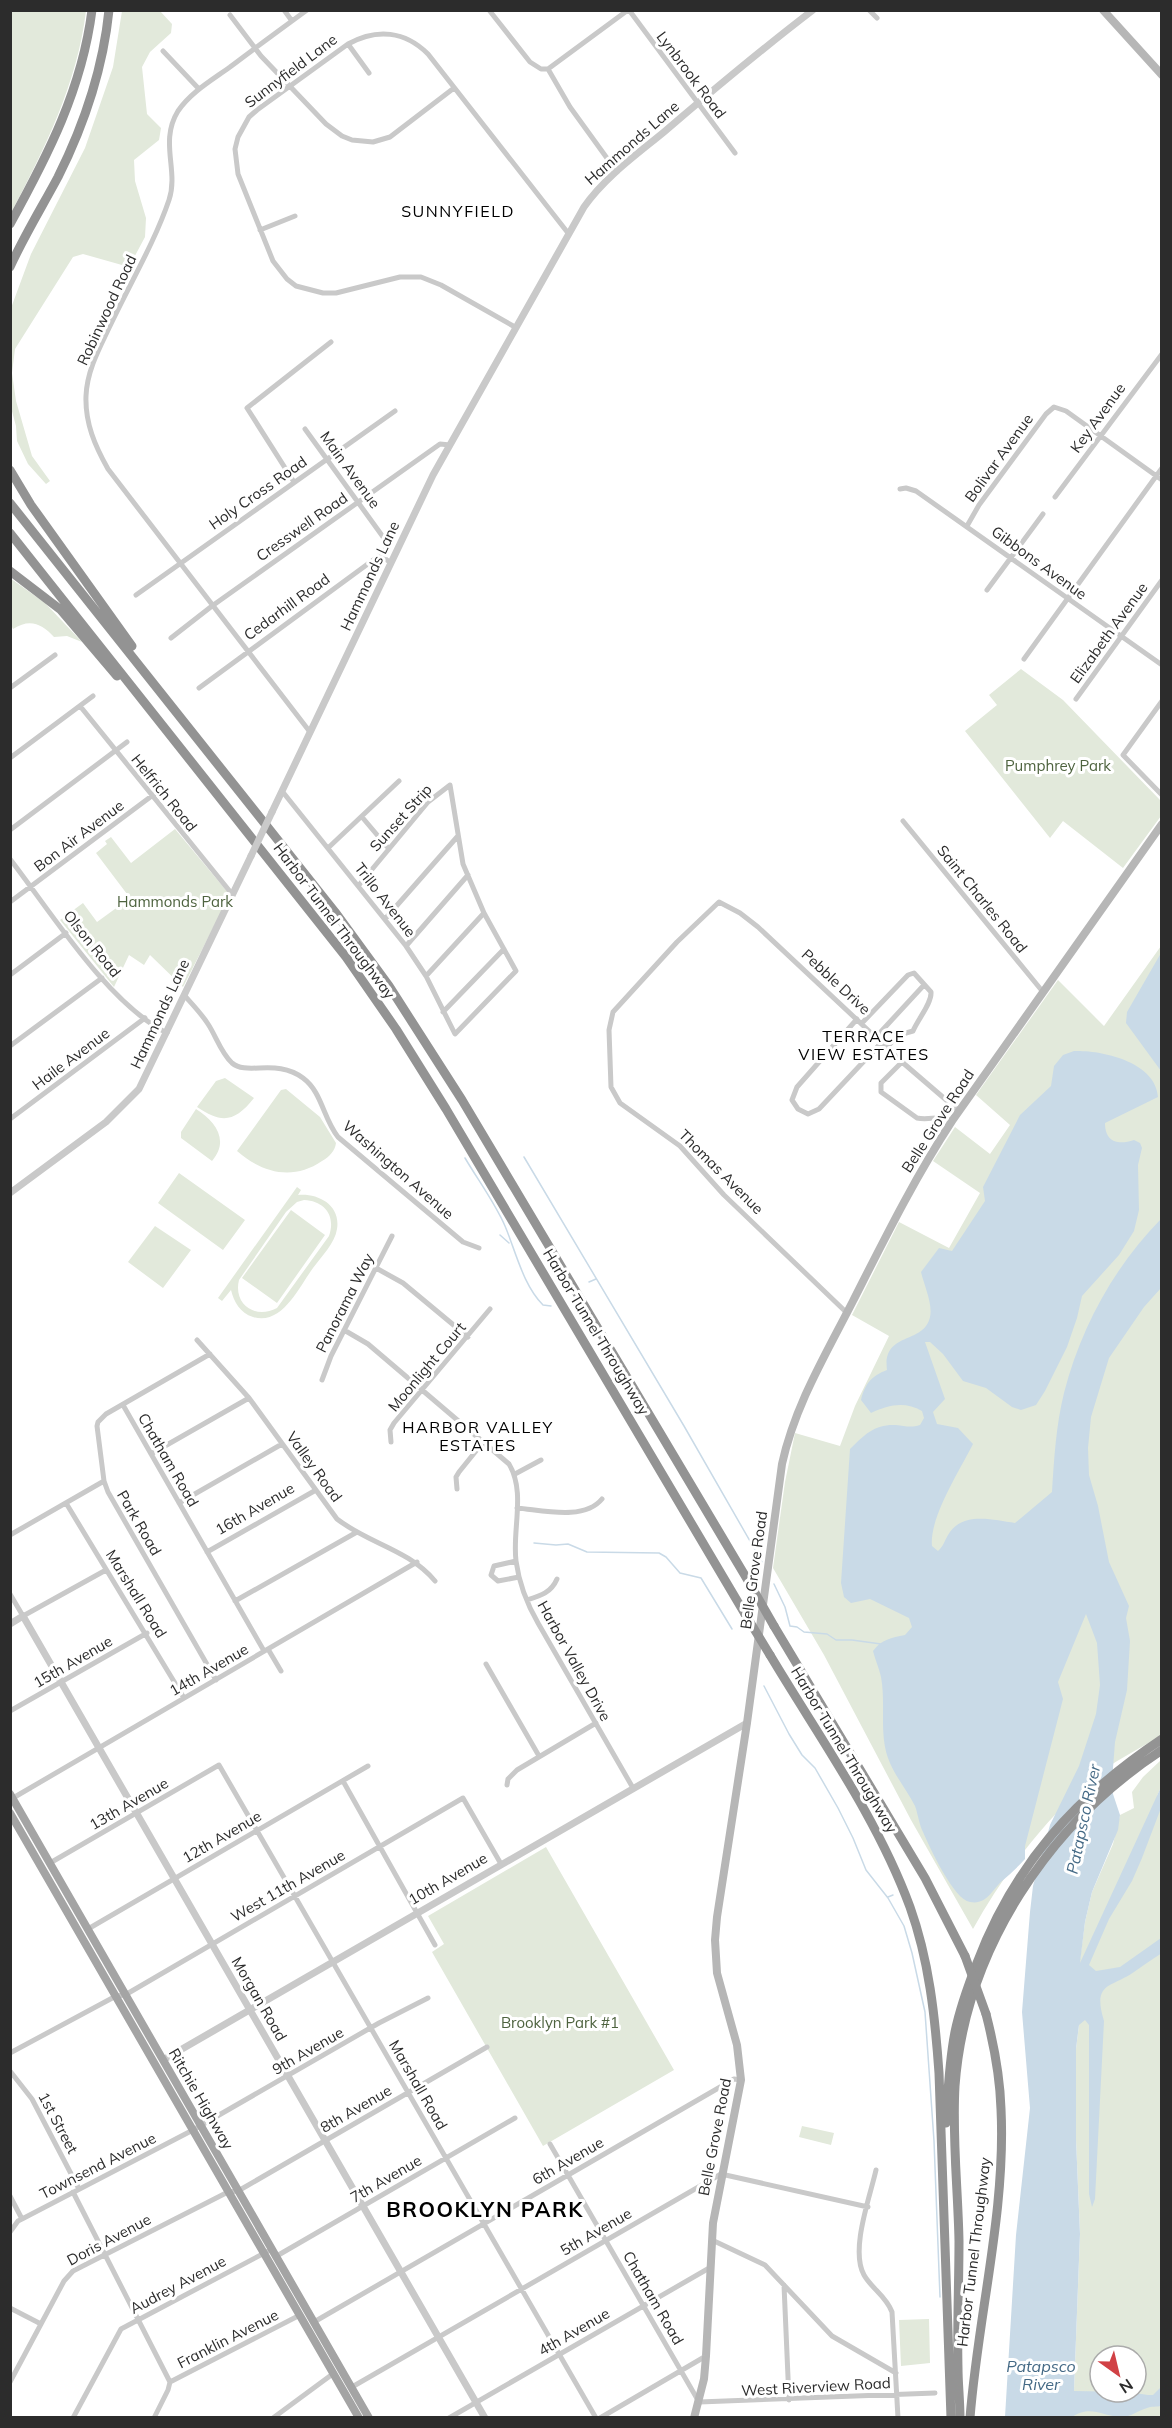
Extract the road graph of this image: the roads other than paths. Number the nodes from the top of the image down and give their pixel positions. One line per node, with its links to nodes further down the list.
1 (92, 10): 26 (highway)
2 (109, 10): 29 (highway)
3 (284, 10): 12 (street)
4 (307, 10): 12 (street, Robinwood Road)
5 (628, 10): 16 (street); 22 (street, Lynbrook Road)
6 (813, 10): 22 (street, Hammonds Lane)
7 (869, 10): 11 (street)
8 (1103, 10): 18 (main road)
9 (491, 11): 16 (street)
10 (230, 15): 14 (street)
11 (877, 18)
12 (292, 21): 14 (street, Robinwood Road)
13 (348, 44): 17 (street); 19 (street, Sunnyfield Lane); 20 (street, Sunnyfield Lane)
14 (255, 48): 19 (street); 21 (street, Robinwood Road)
15 (163, 51): 21 (street)
16 (548, 69): 24 (street)
17 (369, 74)
18 (1161, 75)
19 (290, 86): 20 (street); 27 (street, Sunnyfield Lane)
20 (454, 88): 28 (street, Sunnyfield Lane)
21 (199, 89): 52 (street, Robinwood Road)
22 (698, 103): 23 (street, Lynbrook Road); 24 (street, Hammonds Lane)
23 (735, 153)
24 (617, 172): 28 (street, Hammonds Lane)
25 (295, 216): 27 (street)
26 (10, 222)
27 (260, 230): 30 (street, Sunnyfield Lane)
28 (568, 233): 30 (street, Hammonds Lane)
29 (10, 267)
30 (515, 327): 36 (street, Hammonds Lane)
31 (331, 342): 42 (street)
32 (1161, 354): 35 (street, Key Avenue)
33 (394, 411): 37 (street, Holy Cross Road)
34 (305, 429): 37 (street, Main Avenue)
35 (1100, 435): 40 (street); 44 (street, Key Avenue); 48 (street, Bolivar Avenue)
36 (450, 445): 45 (street, Cresswell Road); 53 (street, Hammonds Lane)
37 (327, 459): 42 (street, Holy Cross Road); 45 (street, Main Avenue)
38 (1161, 468): 40 (street)
39 (10, 470): 66 (highway)
40 (1156, 476): 41 (street); 58 (street)
41 (1161, 480)
42 (294, 482): 52 (street, Holy Cross Road)
43 (900, 489): 48 (street, Gibbons Avenue)
44 (1055, 497)
45 (359, 501): 50 (street, Main Avenue); 59 (street, Cresswell Road)
46 (10, 503): 66 (highway, Harbor Tunnel Throughway)
47 (1043, 514): 51 (street)
48 (967, 526): 51 (street, Gibbons Avenue)
49 (10, 532): 82 (highway, Harbor Tunnel Throughway)
50 (380, 555): 53 (street); 62 (street, Cedarhill Road)
51 (1011, 558): 56 (street); 58 (street, Gibbons Avenue)
52 (180, 563): 57 (street, Holy Cross Road); 59 (street, Robinwood Road)
53 (391, 563): 73 (street, Hammonds Lane)
54 (10, 571): 82 (highway)
55 (1161, 580): 60 (street, Elizabeth Avenue)
56 (987, 590)
57 (136, 596)
58 (1068, 598): 60 (street, Gibbons Avenue); 64 (street)
59 (212, 606): 61 (street, Cresswell Road); 62 (street, Robinwood Road)
60 (1121, 636): 65 (street, Gibbons Avenue); 70 (street, Elizabeth Avenue)
61 (171, 638)
62 (247, 651): 68 (street, Cedarhill Road); 73 (street, Robinwood Road)
63 (55, 655): 67 (street)
64 (1024, 659)
65 (1161, 665)
66 (154, 684): 264 (highway, Harbor Tunnel Throughway, bridge)
67 (10, 688)
68 (199, 688)
69 (93, 696): 72 (street)
70 (1076, 699)
71 (1161, 700): 80 (street)
72 (80, 706): 75 (street, Helfrich Road); 76 (street)
73 (310, 732): 79 (street, Hammonds Lane)
74 (127, 742): 75 (street)
75 (115, 752): 81 (street, Helfrich Road); 86 (street)
76 (10, 758)
77 (399, 781): 83 (street)
78 (161, 789): 81 (street, Bon Air Avenue)
79 (282, 791): 88 (street, Trillo Avenue); 94 (street, Hammonds Lane, bridge)
80 (1161, 795)
81 (151, 797): 93 (street, Bon Air Avenue); 94 (street, Helfrich Road)
82 (222, 799): 224 (highway, Harbor Tunnel Throughway, bridge)
83 (362, 817): 88 (street); 89 (street)
84 (903, 821): 106 (street, Saint Charles Road)
85 (1161, 824): 106 (main road, Belle Grove Road)
86 (10, 830)
87 (458, 837): 89 (street, Sunset Strip); 91 (street, Sunset Strip); 98 (street)
88 (328, 848): 92 (street, Trillo Avenue)
89 (389, 849): 92 (street, Sunset Strip)
90 (10, 859): 93 (street, Olson Road)
91 (468, 875): 97 (street, Sunset Strip); 100 (street)
92 (359, 885): 98 (street, Trillo Avenue)
93 (32, 886): 95 (street, Bon Air Avenue); 99 (street, Olson Road)
94 (232, 894): 107 (street, Hammonds Lane)
95 (10, 902)
96 (719, 902): 110 (street, Pebble Drive); 125 (street, Thomas Avenue)
97 (484, 913): 101 (street, Sunset Strip); 103 (street)
98 (385, 919): 100 (street, Trillo Avenue)
99 (66, 933): 102 (street); 104 (street, Olson Road)
100 (406, 946): 103 (street, Trillo Avenue)
101 (504, 949): 108 (street); 112 (street, Sunset Strip)
102 (10, 975)
103 (426, 976): 108 (street, Trillo Avenue)
104 (102, 978): 109 (street, Olson Road); 115 (street)
105 (924, 986): 110 (street); 113 (street); 114 (street)
106 (1043, 992): 117 (main road, Belle Grove Road)
107 (184, 995): 111 (street, Hammonds Lane); 122 (street, Washington Avenue)
108 (443, 1012): 112 (street, Trillo Avenue)
109 (145, 1018): 111 (street, Olson Road); 118 (street, Haile Avenue)
110 (860, 1021): 113 (street, Pebble Drive); 114 (street)
111 (167, 1032): 120 (street, Hammonds Lane)
112 (455, 1034)
113 (876, 1037): 114 (street, Pebble Drive)
114 (885, 1045): 116 (street, Pebble Drive)
115 (10, 1046)
116 (902, 1062): 117 (street, Pebble Drive); 119 (street)
117 (959, 1111): 119 (main road, Belle Grove Road)
118 (10, 1119)
119 (952, 1121): 125 (main road, Belle Grove Road)
120 (10, 1192)
121 (392, 1236): 123 (street, Panorama Way)
122 (479, 1248)
123 (376, 1268): 126 (street, Panorama Way); 127 (street)
124 (490, 1309): 127 (street, Moonlight Court)
125 (847, 1313): 170 (main road, Belle Grove Road)
126 (344, 1330): 130 (street, Panorama Way); 131 (street)
127 (468, 1337): 131 (street, Moonlight Court)
128 (197, 1340): 129 (street, Valley Road)
129 (210, 1354): 132 (street, Valley Road); 133 (street, Park Road)
130 (321, 1380)
131 (423, 1390): 134 (street); 135 (street, Moonlight Court)
132 (249, 1398): 136 (street, Valley Road); 137 (street)
133 (123, 1405): 137 (street, Chatham Road); 140 (street, Park Road)
134 (484, 1441): 139 (street); 141 (street)
135 (390, 1442)
136 (282, 1444): 142 (street, Valley Road); 145 (street)
137 (151, 1454): 145 (street, Chatham Road)
138 (541, 1460): 139 (street)
139 (515, 1474): 146 (street, Harbor Valley Drive)
140 (104, 1481): 144 (street); 165 (street, Park Road)
141 (457, 1489)
142 (315, 1490): 147 (street, Valley Road); 149 (street, 16th Avenue)
143 (602, 1499): 146 (street)
144 (66, 1503): 148 (street); 152 (street, Marshall Road)
145 (179, 1503): 149 (street, Chatham Road)
146 (516, 1508): 150 (street, Harbor Valley Drive)
147 (357, 1532): 151 (street, Valley Road); 158 (street)
148 (10, 1535)
149 (207, 1552): 158 (street, Chatham Road)
150 (516, 1561): 153 (street, Harbor Valley Drive); 153 (street)
151 (417, 1562): 155 (street, Valley Road); 162 (street, 14th Avenue)
152 (106, 1570): 159 (street); 161 (street, Marshall Road)
153 (519, 1576): 157 (street, Harbor Valley Drive)
154 (557, 1579): 157 (street)
155 (435, 1581)
156 (10, 1594): 159 (street, Morgan Road)
157 (526, 1600): 169 (street, Harbor Valley Drive)
158 (235, 1601): 162 (street, Chatham Road)
159 (23, 1616): 160 (street); 166 (street, Morgan Road)
160 (10, 1624)
161 (147, 1633): 166 (street, 15th Avenue); 167 (street, Marshall Road)
162 (266, 1650): 164 (street, Chatham Road); 165 (street, 14th Avenue)
163 (486, 1664): 174 (street)
164 (281, 1671)
165 (216, 1680): 167 (street, 14th Avenue)
166 (61, 1682): 168 (street, 15th Avenue); 172 (street, Morgan Road)
167 (184, 1698): 172 (street, 14th Avenue)
168 (10, 1711)
169 (596, 1723): 174 (street); 179 (street, Harbor Valley Drive)
170 (747, 1723): 179 (street, 10th Avenue); 204 (main road, Belle Grove Road)
171 (1161, 1739): 189 (highway)
172 (99, 1748): 180 (street, 14th Avenue); 182 (street, Morgan Road)
173 (1161, 1750): 189 (highway)
174 (539, 1756): 178 (street)
175 (219, 1765): 182 (street, 13th Avenue); 183 (street, Marshall Road)
176 (368, 1766): 177 (street, 12th Avenue)
177 (343, 1781): 183 (street, 12th Avenue); 184 (street)
178 (507, 1785)
179 (633, 1788): 186 (street, 10th Avenue)
180 (12, 1796): 185 (main road, Ritchie Highway)
181 (10, 1813): 195 (main road, Ritchie Highway)
182 (137, 1813): 185 (street, 13th Avenue); 187 (street, Morgan Road)
183 (257, 1830): 187 (street, 12th Avenue); 188 (street, Marshall Road)
184 (380, 1847): 186 (street, West 11th Avenue); 188 (street, West 11th Avenue); 190 (street)
185 (50, 1863): 191 (main road, Ritchie Highway)
186 (501, 1864): 190 (street, 10th Avenue)
187 (174, 1879): 191 (street, 12th Avenue); 192 (street, Morgan Road)
188 (295, 1896): 192 (street, West 11th Avenue); 194 (street, Marshall Road)
189 (1011, 1900): 224 (highway, Harbor Tunnel Throughway); 263 (highway, Harbor Tunnel Throughway)
190 (417, 1913): 193 (street); 194 (street, 10th Avenue)
191 (88, 1929): 195 (main road, Ritchie Highway)
192 (212, 1944): 195 (street, West 11th Avenue); 197 (street, Morgan Road)
193 (435, 1945)
194 (333, 1961): 197 (street, 10th Avenue); 198 (street, Marshall Road)
195 (121, 1996): 200 (street, West 11th Avenue); 201 (main road, Ritchie Highway); 207 (main road, Ritchie Highway)
196 (428, 1998): 198 (street, 9th Avenue)
197 (250, 2009): 201 (street, 10th Avenue); 203 (street, Morgan Road)
198 (371, 2028): 203 (street, 9th Avenue); 205 (street, Marshall Road)
199 (487, 2048): 205 (street, 8th Avenue)
200 (10, 2053)
201 (163, 2060): 207 (main road, Ritchie Highway)
202 (10, 2071): 214 (street, 1st Street)
203 (288, 2076): 207 (street, 9th Avenue); 208 (street, Morgan Road)
204 (741, 2080): 212 (main road, Belle Grove Road); 213 (street, 6th Avenue)
205 (408, 2093): 208 (street, 8th Avenue); 210 (street, Marshall Road)
206 (515, 2118): 210 (street, 7th Avenue)
207 (196, 2128): 214 (street, Townsend Avenue); 215 (main road, Ritchie Highway); 216 (main road, Ritchie Highway)
208 (325, 2140): 215 (street, 8th Avenue); 218 (street, Morgan Road)
209 (550, 2144): 213 (street, Chatham Road)
210 (446, 2158): 218 (street, 7th Avenue); 221 (street, Marshall Road)
211 (876, 2170): 219 (street)
212 (722, 2174): 219 (street); 223 (main road, Belle Grove Road); 225 (street, 5th Avenue)
213 (568, 2175): 221 (street, 6th Avenue); 225 (street, Chatham Road)
214 (76, 2191): 220 (street, Townsend Avenue); 226 (street, 1st Street)
215 (238, 2191): 216 (street, Doris Avenue); 227 (main road, Ritchie Highway)
216 (228, 2192): 226 (street, Doris Avenue); 227 (main road, Ritchie Highway)
217 (10, 2196): 220 (street)
218 (363, 2206): 227 (street, 7th Avenue); 229 (street, Morgan Road)
219 (868, 2207): 243 (street)
220 (22, 2218): 222 (street, Townsend Avenue)
221 (484, 2223): 229 (street, 6th Avenue); 231 (street, Marshall Road)
222 (10, 2232)
223 (712, 2240): 228 (main road, Belle Grove Road); 230 (street)
224 (946, 2240): 262 (highway, Harbor Tunnel Throughway)
225 (606, 2241): 231 (street, 5th Avenue); 232 (street, Chatham Road)
226 (105, 2255): 235 (street, 1st Street); 237 (street, Doris Avenue)
227 (270, 2255): 234 (main road, Ritchie Highway); 235 (street, Audrey Avenue); 236 (main road, Ritchie Highway)
228 (711, 2266): 232 (street, 4th Avenue); 240 (main road, Belle Grove Road)
229 (400, 2272): 236 (street, 6th Avenue); 238 (street, Morgan Road)
230 (784, 2285): 243 (street); 249 (street)
231 (522, 2289): 238 (street, 5th Avenue); 239 (street, Marshall Road)
232 (643, 2306): 239 (street, 4th Avenue); 242 (street, Chatham Road)
233 (10, 2308): 237 (street)
234 (300, 2315): 241 (main road, Ritchie Highway); 245 (street, Franklin Avenue)
235 (138, 2319): 245 (street, 1st Street); 252 (street, Audrey Avenue)
236 (314, 2322): 241 (main road, Ritchie Highway)
237 (41, 2324): 244 (street, Doris Avenue)
238 (438, 2337): 246 (street, 5th Avenue); 250 (street, Morgan Road)
239 (559, 2354): 250 (street, 4th Avenue); 259 (street, Marshall Road)
240 (706, 2356): 242 (street); 251 (main road, Belle Grove Road)
241 (338, 2370): 246 (main road, Ritchie Highway); 254 (street); 255 (main road, Ritchie Highway)
242 (680, 2371): 251 (street, Chatham Road); 259 (street)
243 (896, 2373): 248 (street)
244 (10, 2382)
245 (170, 2382): 253 (street, Franklin Avenue)
246 (352, 2387): 256 (main road, Ritchie Highway)
247 (935, 2393): 248 (street, West Riverview Road)
248 (897, 2395): 249 (street, West Riverview Road); 261 (street)
249 (789, 2400): 251 (street, West Riverview Road)
250 (476, 2402): 257 (street, 4th Avenue); 258 (street, Morgan Road)
251 (699, 2402): 260 (main road, Belle Grove Road)
252 (73, 2418)
253 (154, 2418)
254 (273, 2418)
255 (359, 2418)
256 (369, 2418)
257 (449, 2418)
258 (484, 2418)
259 (598, 2418)
260 (694, 2418)
261 (898, 2418)
262 (951, 2418)
263 (960, 2418)
264 (970, 2418)

